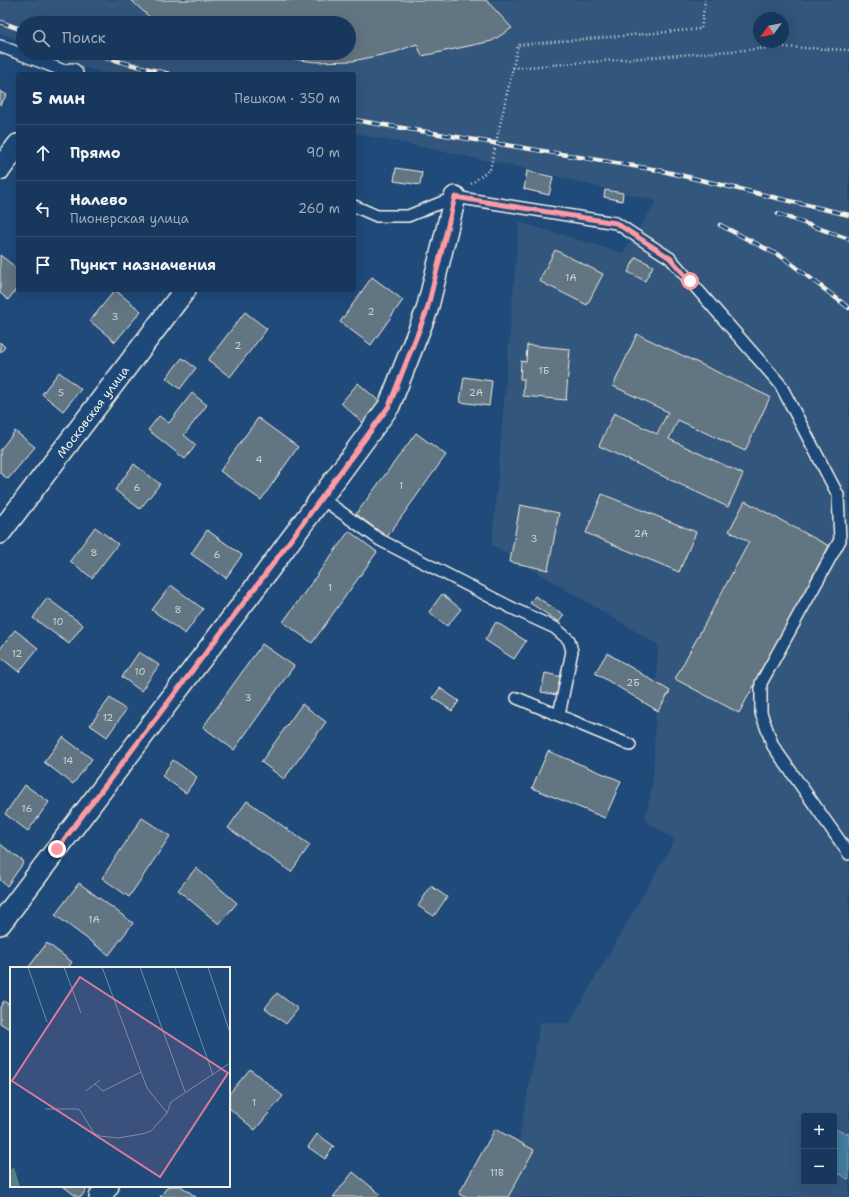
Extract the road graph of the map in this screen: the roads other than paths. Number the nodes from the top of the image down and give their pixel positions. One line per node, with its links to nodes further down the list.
1 (0, 46): 2 (lane)
2 (16, 52)
3 (36, 60): 4 (lane)
4 (67, 72)
5 (16, 148): 6 (street)
6 (0, 169)
7 (455, 197): 8 (lane); 10 (street); 15 (lane)
8 (356, 207)
9 (183, 292): 11 (street, Московская улица)
10 (321, 498): 13 (lane); 16 (street)
11 (0, 533)
12 (517, 698): 13 (lane)
13 (559, 715): 14 (lane)
14 (630, 745)
15 (849, 854)
16 (0, 924)
17 (107, 1187): 18 (street)
18 (100, 1197)

